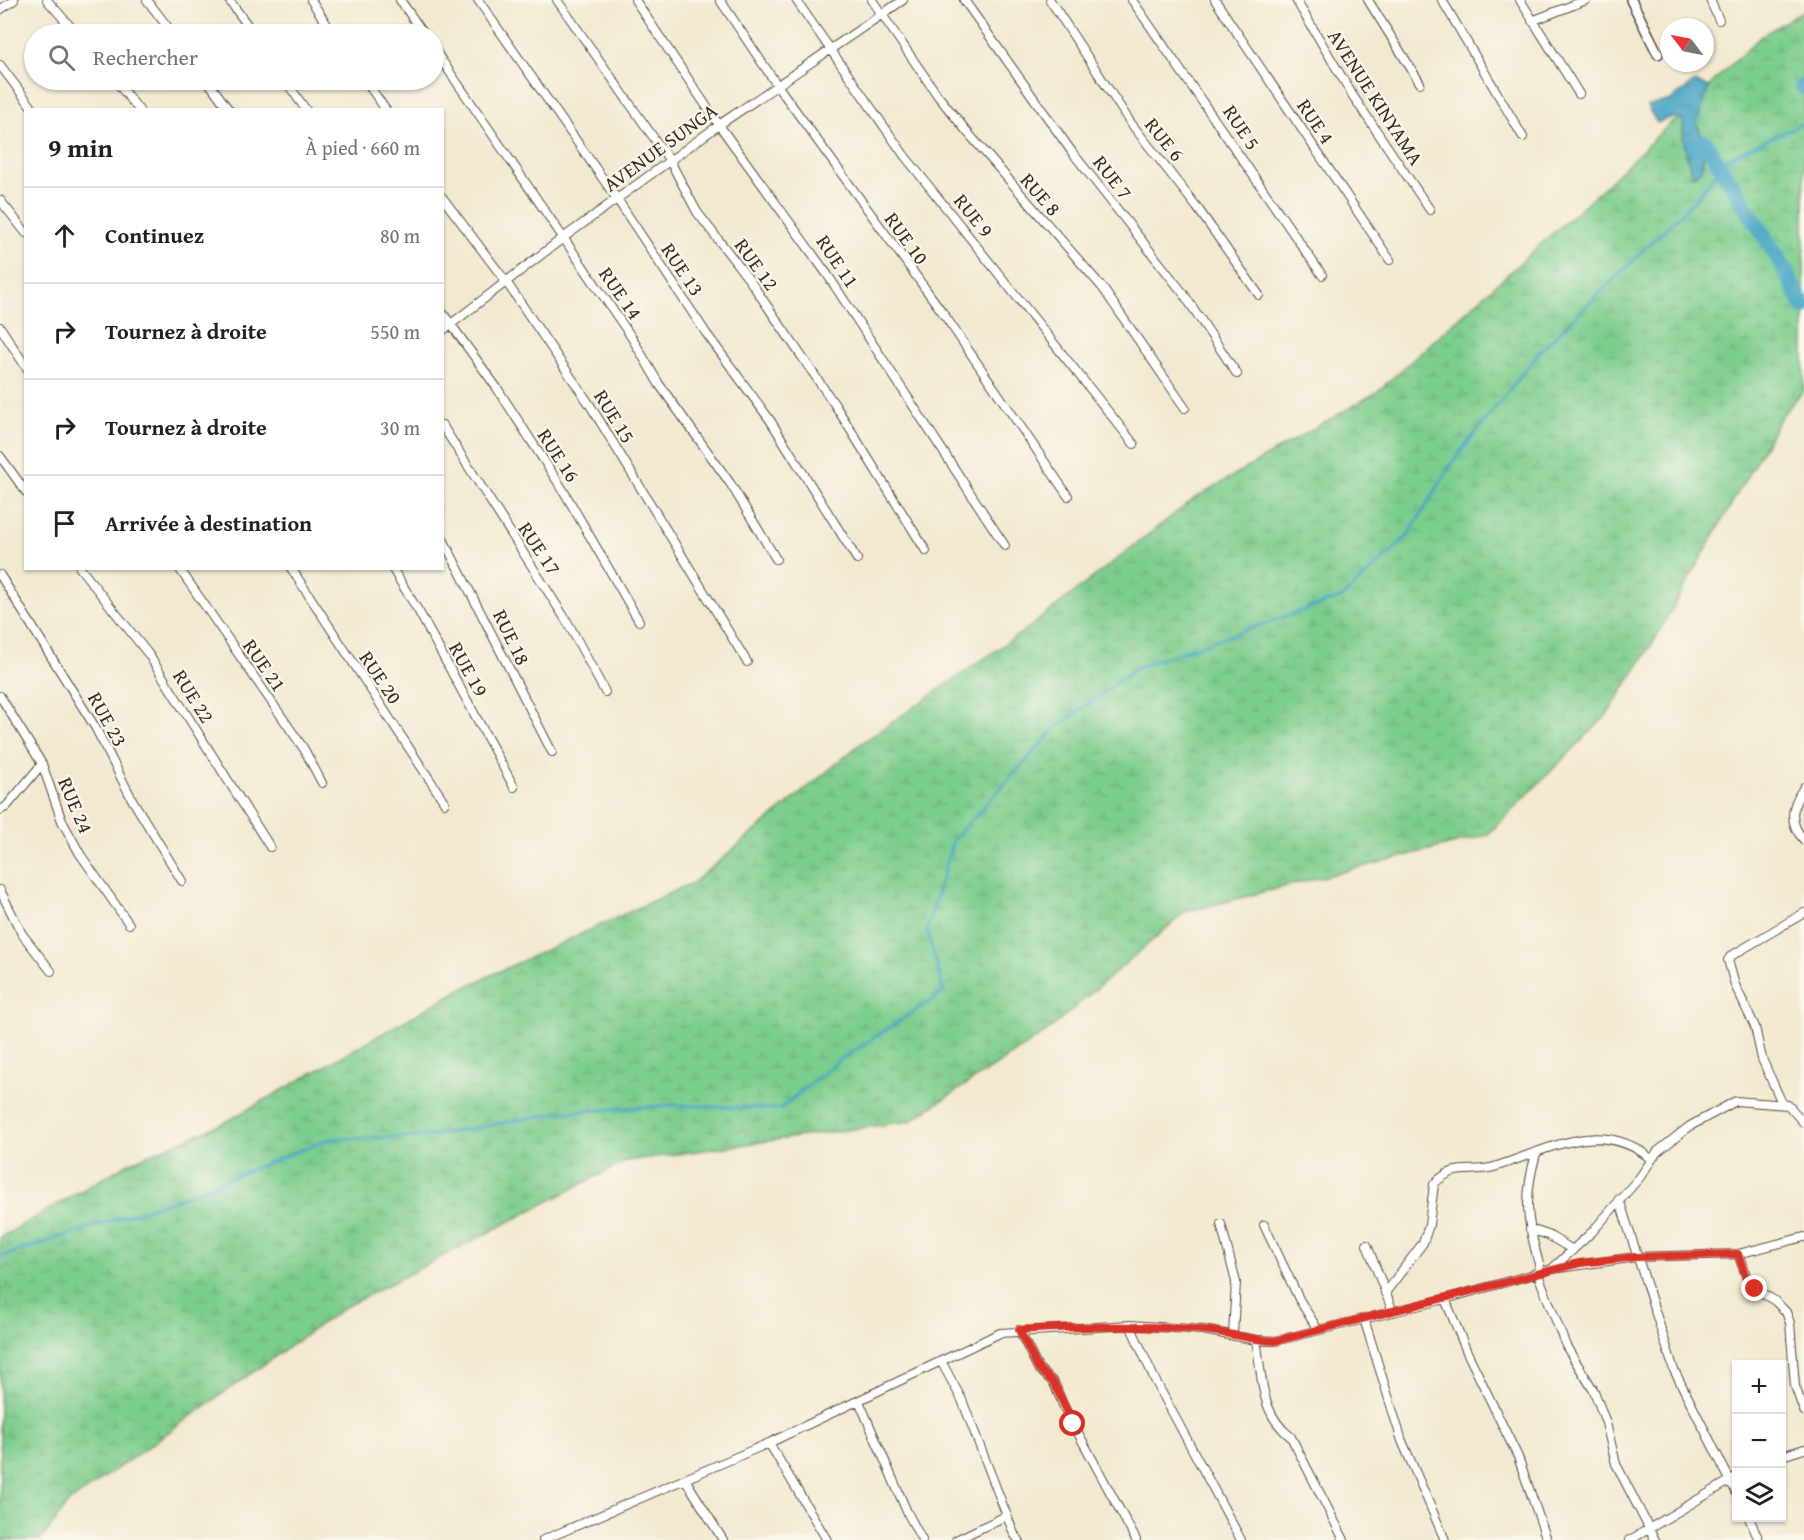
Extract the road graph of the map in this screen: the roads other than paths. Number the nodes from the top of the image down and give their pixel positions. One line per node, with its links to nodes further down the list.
1 (14, 0): 25 (street)
2 (47, 0): 29 (street)
3 (147, 0): 30 (street)
4 (229, 0): 31 (street)
5 (311, 0): 32 (street)
6 (400, 0): 33 (street)
7 (478, 0): 53 (street, RUE 13)
8 (557, 0): 52 (street, RUE 12)
9 (635, 0): 50 (street, RUE 11)
10 (720, 0): 39 (street, RUE 10)
11 (796, 0): 34 (street, RUE 9)
12 (872, 0): 26 (street, RUE 8)
13 (903, 0): 26 (street, AVENUE SUNGA)
14 (964, 0): 68 (street, RUE 7)
15 (1050, 0): 62 (street, RUE 6)
16 (1132, 0): 60 (street, RUE 5)
17 (1215, 0): 59 (street, RUE 4)
18 (1296, 0): 56 (street, AVENUE KINYAMA)
19 (1368, 0): 38 (street)
20 (1442, 0): 51 (street)
21 (1520, 0): 28 (street)
22 (1586, 0): 28 (street)
23 (1631, 0): 35 (street)
24 (1710, 0): 27 (street)
25 (0, 10)
26 (884, 14): 34 (street, AVENUE SUNGA); 69 (street, RUE 8)
27 (1719, 20)
28 (1532, 21): 44 (street)
29 (68, 24)
30 (166, 24)
31 (247, 24)
32 (327, 24)
33 (417, 24)
34 (828, 50): 39 (street, AVENUE SUNGA); 71 (street, RUE 9)
35 (1658, 54)
36 (444, 64): 58 (street, RUE 14)
37 (0, 65): 45 (street)
38 (1420, 83)
39 (777, 85): 50 (street, AVENUE SUNGA); 74 (street, RUE 10)
40 (123, 90): 46 (street)
41 (214, 90): 47 (street)
42 (292, 90): 48 (street)
43 (372, 90): 49 (street)
44 (1579, 94)
45 (32, 108)
46 (137, 108)
47 (228, 108)
48 (305, 108)
49 (385, 108)
50 (719, 125): 52 (street, AVENUE SUNGA); 76 (street, RUE 11)
51 (1522, 137)
52 (670, 161): 53 (street, AVENUE SUNGA); 77 (street, RUE 12)
53 (617, 199): 58 (street, AVENUE SUNGA); 79 (street, RUE 13)
54 (0, 200): 57 (street)
55 (444, 200): 61 (street, RUE 15)
56 (1430, 210)
57 (24, 230)
58 (563, 238): 61 (street, AVENUE SUNGA); 78 (street, RUE 14)
59 (1390, 260)
60 (1322, 275)
61 (507, 283): 64 (street, AVENUE SUNGA); 86 (street, RUE 15)
62 (1259, 295)
63 (444, 315): 64 (street, RUE 16)
64 (451, 325): 66 (street, AVENUE SUNGA); 85 (street, RUE 16)
65 (0, 327): 67 (street)
66 (444, 330)
67 (24, 363)
68 (1237, 374)
69 (1185, 408)
70 (444, 428): 87 (street, RUE 17)
71 (1134, 444)
72 (0, 456): 73 (street)
73 (24, 489)
74 (1068, 496)
75 (444, 541): 89 (street, RUE 18)
76 (1005, 546)
77 (926, 551)
78 (776, 559)
79 (857, 559)
80 (82, 570): 97 (street, RUE 22)
81 (180, 570): 91 (street, RUE 21)
82 (292, 570): 94 (street, RUE 20)
83 (393, 570): 92 (street, RUE 19)
84 (0, 575): 98 (street, RUE 23)
85 (639, 621)
86 (747, 662)
87 (605, 692)
88 (0, 696): 90 (street, RUE 24)
89 (552, 752)
90 (42, 764): 95 (street); 101 (street, RUE 24)
91 (322, 783)
92 (514, 787)
93 (1804, 787): 96 (street)
94 (445, 803)
95 (0, 810)
96 (1804, 840)
97 (270, 848)
98 (182, 881)
99 (0, 890): 102 (street)
100 (1804, 913): 103 (street)
101 (129, 924)
102 (51, 971)
103 (1782, 1103): 104 (street); 106 (street)
104 (1804, 1123)
105 (1536, 1154): 106 (street); 110 (street); 118 (street)
106 (1651, 1159): 107 (street)
107 (1619, 1199): 113 (street); 115 (street)
108 (1221, 1224): 125 (street)
109 (1264, 1225): 124 (street)
110 (1530, 1229): 113 (street); 117 (street)
111 (1804, 1237): 114 (street)
112 (1367, 1245): 118 (street)
113 (1573, 1250): 116 (street)
114 (1738, 1254): 115 (street); 129 (street)
115 (1636, 1257): 116 (street); 133 (street)
116 (1552, 1269): 117 (street)
117 (1539, 1272): 119 (street); 138 (street)
118 (1385, 1293): 120 (street)
119 (1445, 1299): 120 (street); 149 (street)
120 (1393, 1312): 121 (street)
121 (1364, 1318): 124 (street); 148 (street)
122 (1130, 1325): 123 (street); 125 (street); 146 (street)
123 (1019, 1330): 127 (street); 145 (street)
124 (1318, 1330): 126 (street)
125 (1233, 1335): 126 (street)
126 (1256, 1340): 147 (street)
127 (941, 1362): 128 (street); 136 (street)
128 (859, 1401): 130 (street); 142 (street)
129 (1804, 1411)
130 (769, 1443): 134 (street); 141 (street)
131 (1804, 1449): 132 (street)
132 (1786, 1455)
133 (1732, 1474)
134 (685, 1479): 139 (street); 140 (street)
135 (1732, 1479): 138 (street)
136 (1006, 1516): 143 (street); 144 (street)
137 (1751, 1522): 152 (street)
138 (1648, 1530): 150 (street); 151 (street)
139 (543, 1540)
140 (723, 1540)
141 (827, 1540)
142 (922, 1540)
143 (956, 1540)
144 (1019, 1540)
145 (1137, 1540)
146 (1240, 1540)
147 (1344, 1540)
148 (1445, 1540)
149 (1547, 1540)
150 (1630, 1540)
151 (1655, 1540)
152 (1759, 1540)

